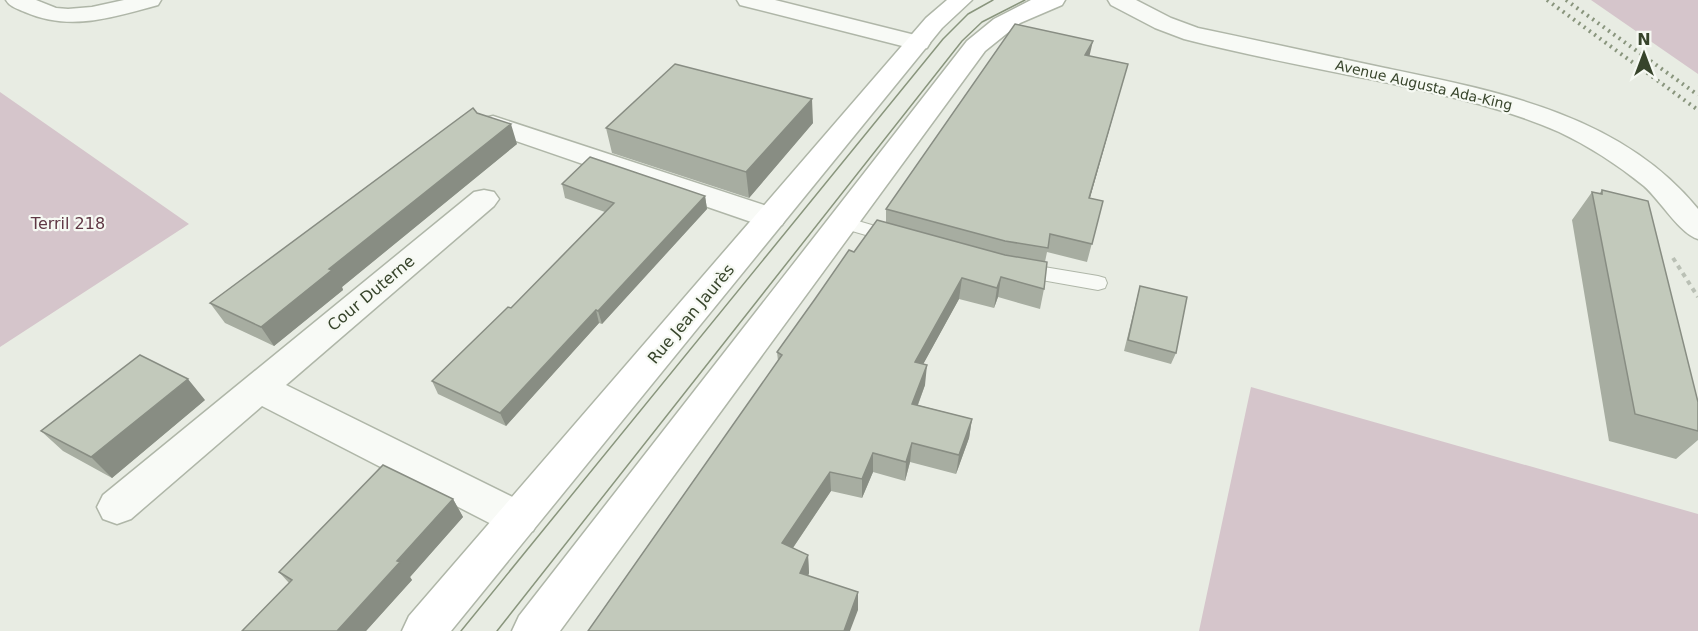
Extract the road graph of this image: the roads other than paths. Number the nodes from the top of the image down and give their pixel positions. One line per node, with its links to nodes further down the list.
1 (17, 0): 2 (street)
2 (150, 0)
3 (748, 0): 7 (street)
4 (961, 0): 7 (main road, Rue Jean Jaurès)
5 (1054, 0): 11 (main road)
6 (1119, 0): 12 (street, Avenue Augusta Ada-King)
7 (918, 43): 10 (main road, Rue Jean Jaurès)
8 (493, 124): 10 (street)
9 (484, 199): 16 (street, Cour Duterne)
10 (771, 218): 18 (main road, Rue Jean Jaurès)
11 (841, 222): 13 (lane); 20 (main road)
12 (1698, 229)
13 (908, 241)
14 (1002, 267): 15 (lane)
15 (1098, 283)
16 (258, 388): 17 (street, Cour Duterne); 18 (street)
17 (117, 507)
18 (519, 519): 19 (main road, Rue Jean Jaurès)
19 (424, 631)
20 (534, 631)

